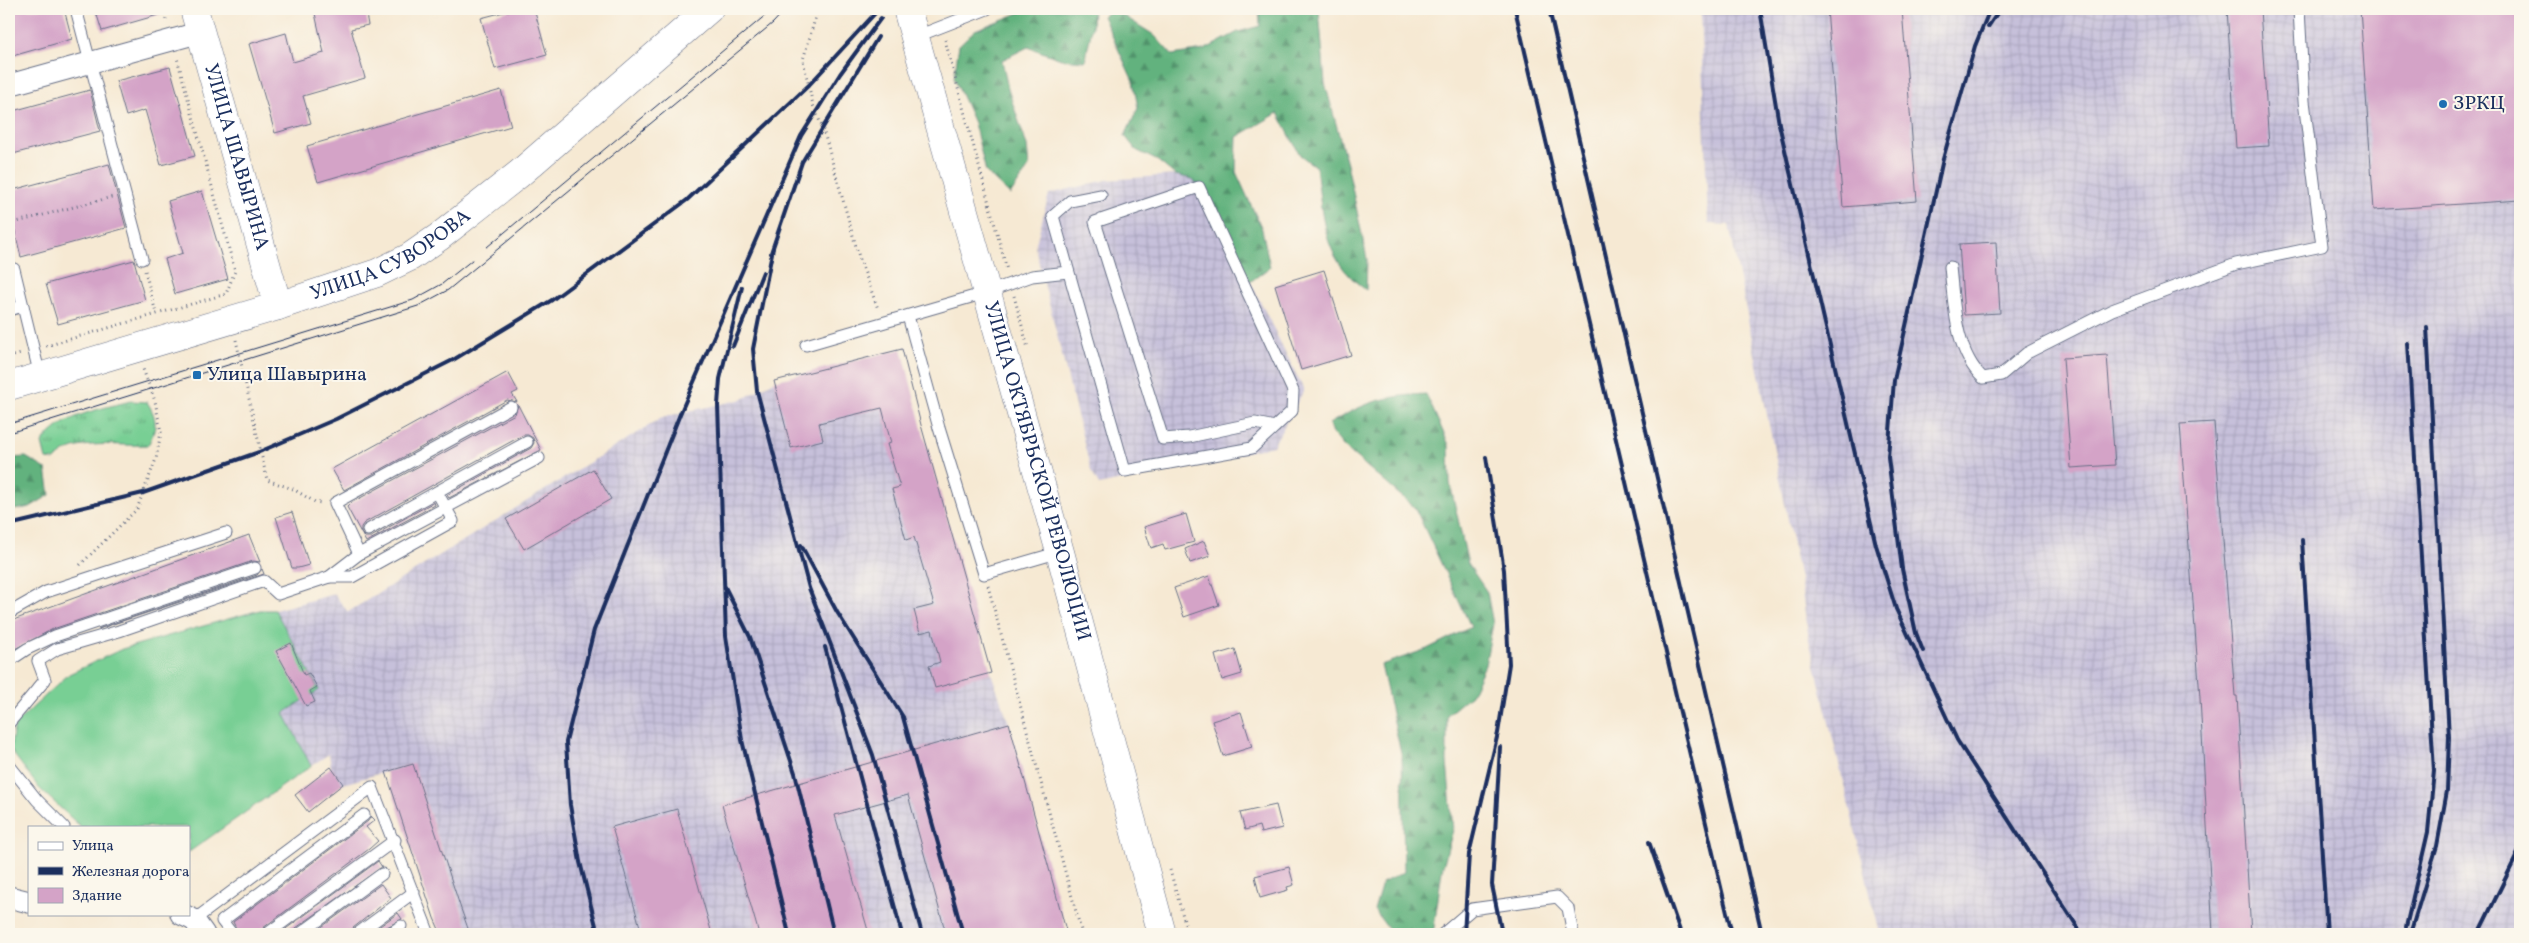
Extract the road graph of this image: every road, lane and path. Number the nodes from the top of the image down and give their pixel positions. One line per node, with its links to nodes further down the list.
1 (76, 9): 11 (lane)
2 (163, 9): 10 (path)
3 (709, 9): 22 (street, УЛИЦА СУВОРОВА)
4 (818, 9): 26 (path)
5 (907, 9): 9 (street, УЛИЦА ОКТЯБРЬСКОЙ РЕВОЛЮЦИИ)
6 (987, 9): 9 (lane)
7 (2299, 9): 17 (lane)
8 (198, 21): 10 (street); 22 (street, УЛИЦА ШАВЫРИНА)
9 (915, 37): 20 (street, УЛИЦА ОКТЯБРЬСКОЙ РЕВОЛЮЦИИ)
10 (172, 41): 11 (street); 24 (path)
11 (91, 63): 12 (street); 13 (lane)
12 (9, 86)
13 (125, 194): 15 (path); 16 (lane)
14 (1101, 195): 19 (lane)
15 (9, 224)
16 (142, 259): 24 (path)
17 (1950, 267)
18 (14, 269): 21 (lane)
19 (1068, 272): 20 (lane); 35 (lane)
20 (986, 292): 25 (lane); 42 (street, УЛИЦА ОКТЯБРЬСКОЙ РЕВОЛЮЦИИ)
21 (23, 306): 23 (lane); 29 (lane)
22 (278, 306): 32 (street, УЛИЦА СУВОРОВА)
23 (9, 310)
24 (156, 314): 29 (path)
25 (908, 316): 26 (lane); 46 (lane)
26 (882, 323): 28 (lane)
27 (235, 338): 39 (path)
28 (806, 345)
29 (34, 350): 30 (path); 32 (lane)
30 (9, 357)
31 (141, 363): 45 (path)
32 (40, 376): 33 (street, УЛИЦА СУВОРОВА)
33 (9, 386)
34 (511, 406): 39 (lane)
35 (1275, 427): 35 (lane)
36 (527, 442): 38 (lane)
37 (539, 458): 43 (lane)
38 (437, 492): 40 (lane); 47 (lane)
39 (335, 503): 43 (lane)
40 (368, 530)
41 (226, 533): 48 (lane)
42 (1060, 552): 46 (lane); 68 (street, УЛИЦА ОКТЯБРЬСКОЙ РЕВОЛЮЦИИ)
43 (359, 554): 47 (lane)
44 (255, 568): 49 (lane)
45 (75, 569)
46 (984, 574): 67 (path)
47 (329, 577): 50 (lane)
48 (9, 613)
49 (9, 661)
50 (9, 723)
51 (9, 765): 53 (lane)
52 (364, 815): 61 (lane)
53 (63, 826)
54 (395, 840): 56 (lane); 59 (lane); 62 (lane)
55 (382, 874): 63 (lane)
56 (414, 892): 64 (lane); 66 (lane)
57 (9, 897): 58 (street)
58 (28, 902)
59 (192, 920)
60 (401, 926): 65 (lane)
61 (232, 934)
62 (266, 934)
63 (300, 934)
64 (357, 934)
65 (389, 934)
66 (429, 934)
67 (1082, 934)
68 (1162, 934)
69 (1443, 934): 70 (lane)
70 (1573, 934)

